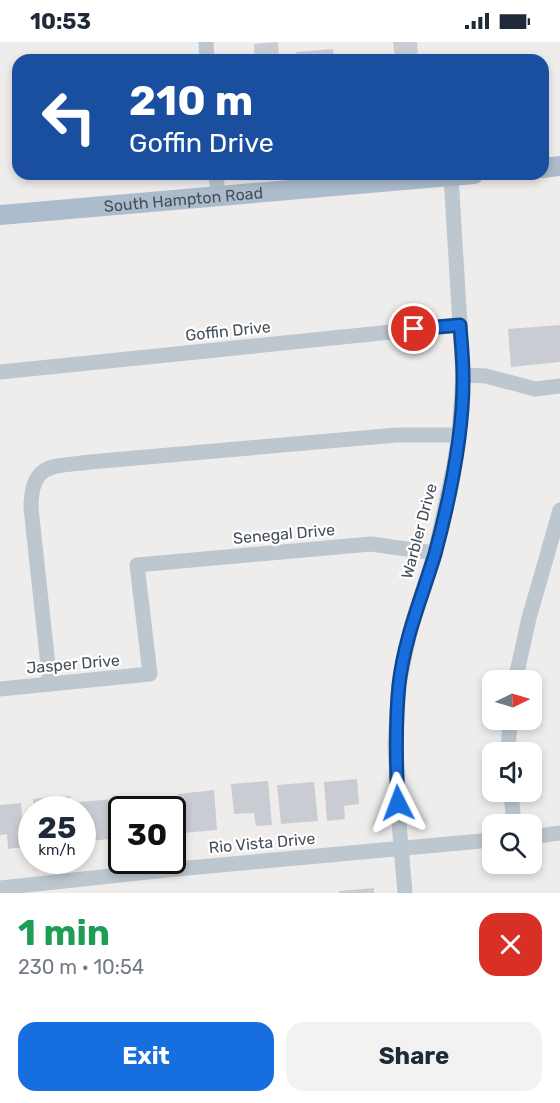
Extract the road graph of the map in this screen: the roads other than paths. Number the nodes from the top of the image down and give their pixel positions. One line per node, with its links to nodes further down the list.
1 (217, 180): 4 (street)
2 (362, 180): 4 (main road, South Hampton Road)
3 (462, 180): 6 (street, Warbler Drive)
4 (218, 196): 5 (main road, South Hampton Road)
5 (0, 215)
6 (460, 325): 7 (street, Goffin Drive); 8 (street, Warbler Drive)
7 (0, 372)
8 (463, 375): 9 (street); 10 (street, Warbler Drive)
9 (560, 386)
10 (459, 435): 12 (street, Warbler Drive); 15 (street)
11 (560, 510): 13 (street)
12 (435, 553): 14 (street, Senegal Drive); 20 (street, Warbler Drive)
13 (517, 670)
14 (150, 674): 15 (street, Jasper Drive)
15 (50, 684): 16 (street, Jasper Drive)
16 (0, 689)
17 (560, 833): 18 (street)
18 (542, 835)
19 (482, 841): 20 (street, Rio Vista Drive)
20 (401, 848): 21 (street, Rio Vista Drive); 22 (street, Warbler Drive)
21 (0, 888)
22 (405, 893)

